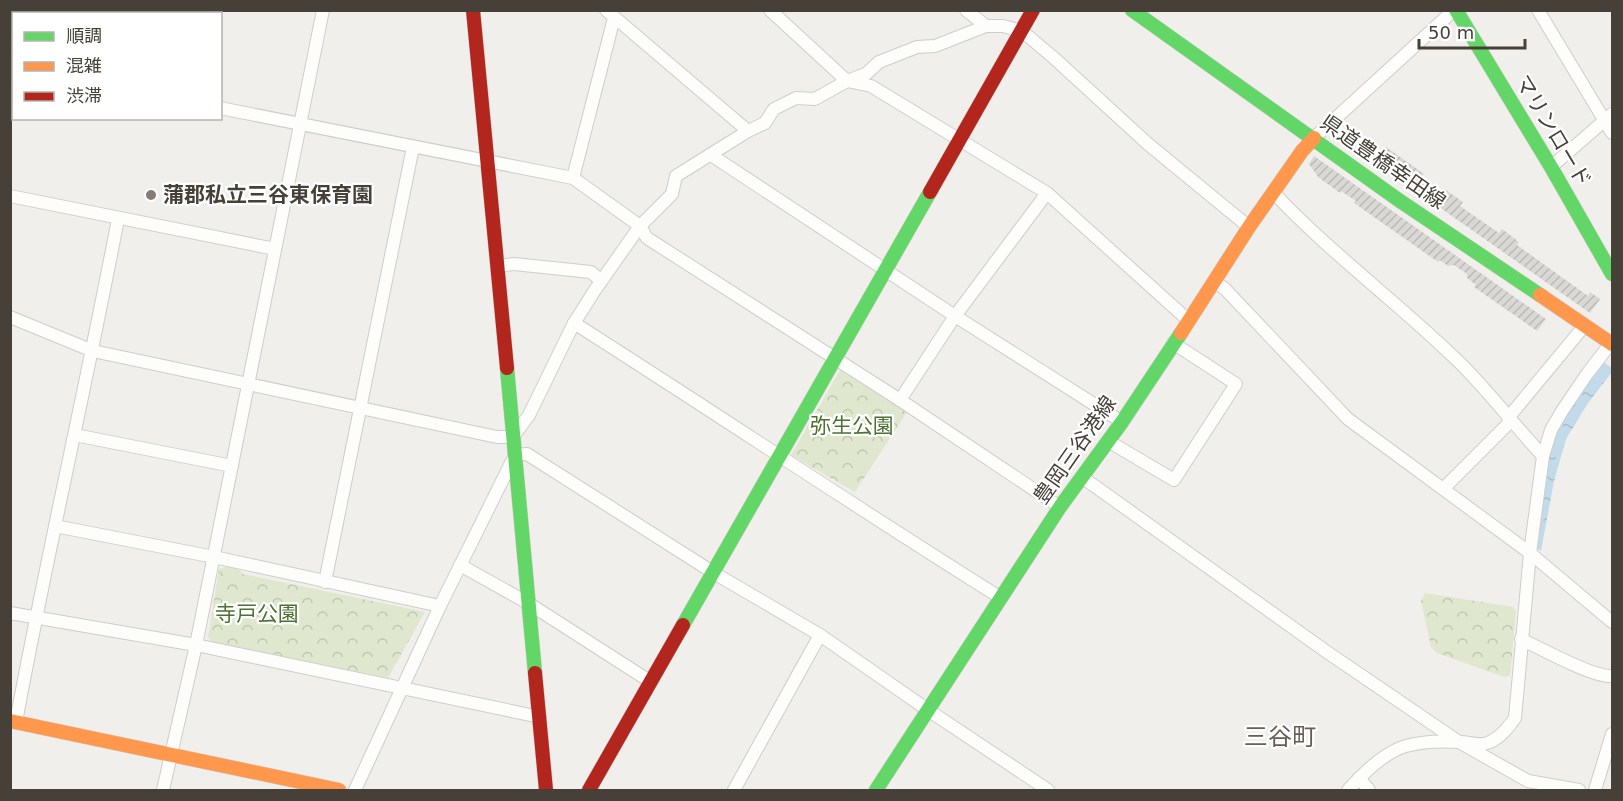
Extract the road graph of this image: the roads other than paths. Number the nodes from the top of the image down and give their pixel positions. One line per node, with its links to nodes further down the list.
1 (323, 10): 15 (street)
2 (473, 10): 22 (street)
3 (770, 10): 12 (street)
4 (966, 10): 10 (street)
5 (1033, 10): 11 (street)
6 (1132, 10): 18 (street, 県道豊橋幸田線)
7 (1455, 10): 18 (street); 23 (street, マリンロード)
8 (1538, 10): 14 (street)
9 (610, 14): 16 (street); 24 (street)
10 (986, 26): 11 (street); 12 (street)
11 (1022, 32): 19 (street); 30 (street)
12 (848, 81): 16 (street); 19 (street)
13 (222, 108): 15 (street)
14 (1609, 117): 17 (street); 23 (street)
15 (301, 125): 20 (street); 31 (street)
16 (748, 131): 21 (street)
17 (1612, 133)
18 (1314, 138): 25 (street, 豊岡三谷港線); 41 (street, 県道豊橋幸田線)
19 (959, 140): 26 (street); 33 (street)
20 (413, 147): 22 (street); 48 (street)
21 (711, 155): 29 (street); 33 (street)
22 (487, 162): 24 (street); 32 (street)
23 (1551, 167): 34 (street, マリンロード)
24 (573, 178): 29 (street)
25 (1273, 192): 30 (street, 豊岡三谷港線); 49 (street)
26 (1047, 193): 37 (street); 39 (street)
27 (10, 196): 28 (street)
28 (118, 219): 31 (street); 44 (street)
29 (640, 226): 35 (street); 45 (street)
30 (1248, 226): 36 (street, 豊岡三谷港線)
31 (275, 249): 46 (street)
32 (497, 266): 35 (street); 52 (street)
33 (886, 269): 37 (street); 45 (street)
34 (1612, 274)
35 (601, 281): 40 (street)
36 (1215, 282): 39 (street, 豊岡三谷港線); 59 (street)
37 (955, 316): 47 (street); 50 (street)
38 (10, 317): 44 (street)
39 (1188, 321): 42 (street, 豊岡三谷港線)
40 (574, 323): 52 (street); 55 (street)
41 (1585, 324): 43 (street, 県道豊橋幸田線); 49 (street)
42 (1173, 343): 50 (street, 豊岡三谷港線); 53 (street)
43 (1612, 344): 56 (street)
44 (93, 351): 46 (street); 51 (street)
45 (835, 359): 47 (street); 55 (street)
46 (248, 383): 48 (street); 57 (street)
47 (900, 400): 60 (street)
48 (361, 406): 52 (street); 66 (street)
49 (1509, 420): 56 (street); 59 (street)
50 (1122, 422): 53 (street, 豊岡三谷港線)
51 (75, 435): 57 (street); 61 (street)
52 (513, 436): 54 (street)
53 (1108, 441): 58 (street, 豊岡三谷港線)
54 (515, 455): 64 (street); 65 (street); 68 (street)
55 (780, 455): 65 (street); 67 (street)
56 (1543, 456): 62 (street)
57 (232, 466): 63 (street)
58 (1082, 477): 60 (street, 豊岡三谷港線); 83 (street)
59 (1443, 489): 62 (street)
60 (1060, 507): 67 (street, 豊岡三谷港線)
61 (55, 526): 63 (street); 71 (street)
62 (1530, 553): 72 (street); 74 (street)
63 (214, 557): 66 (street); 75 (street)
64 (460, 565): 68 (street); 69 (street)
65 (714, 573): 73 (street); 77 (street)
66 (325, 582): 69 (street)
67 (1000, 598): 79 (street, 豊岡三谷港線)
68 (528, 603): 77 (street); 80 (street)
69 (440, 606): 78 (street)
70 (10, 613): 71 (street)
71 (35, 617): 75 (street); 81 (street)
72 (1612, 622)
73 (820, 635): 79 (street); 91 (street)
74 (1521, 639): 76 (street); 83 (street)
75 (196, 645): 78 (street); 84 (street)
76 (1612, 676)
77 (651, 682): 90 (street)
78 (403, 688): 80 (street); 88 (street)
79 (928, 710): 92 (street, 豊岡三谷港線); 93 (street)
80 (540, 717): 89 (street)
81 (14, 722): 84 (street)
82 (1612, 734): 97 (street)
83 (1459, 742): 85 (street); 96 (street)
84 (170, 754): 86 (street); 87 (street)
85 (1359, 778): 94 (street); 95 (street)
86 (163, 790)
87 (339, 790)
88 (355, 790)
89 (546, 790)
90 (589, 790)
91 (734, 790)
92 (876, 790)
93 (1048, 790)
94 (1348, 790)
95 (1369, 790)
96 (1579, 790)
97 (1595, 790)

